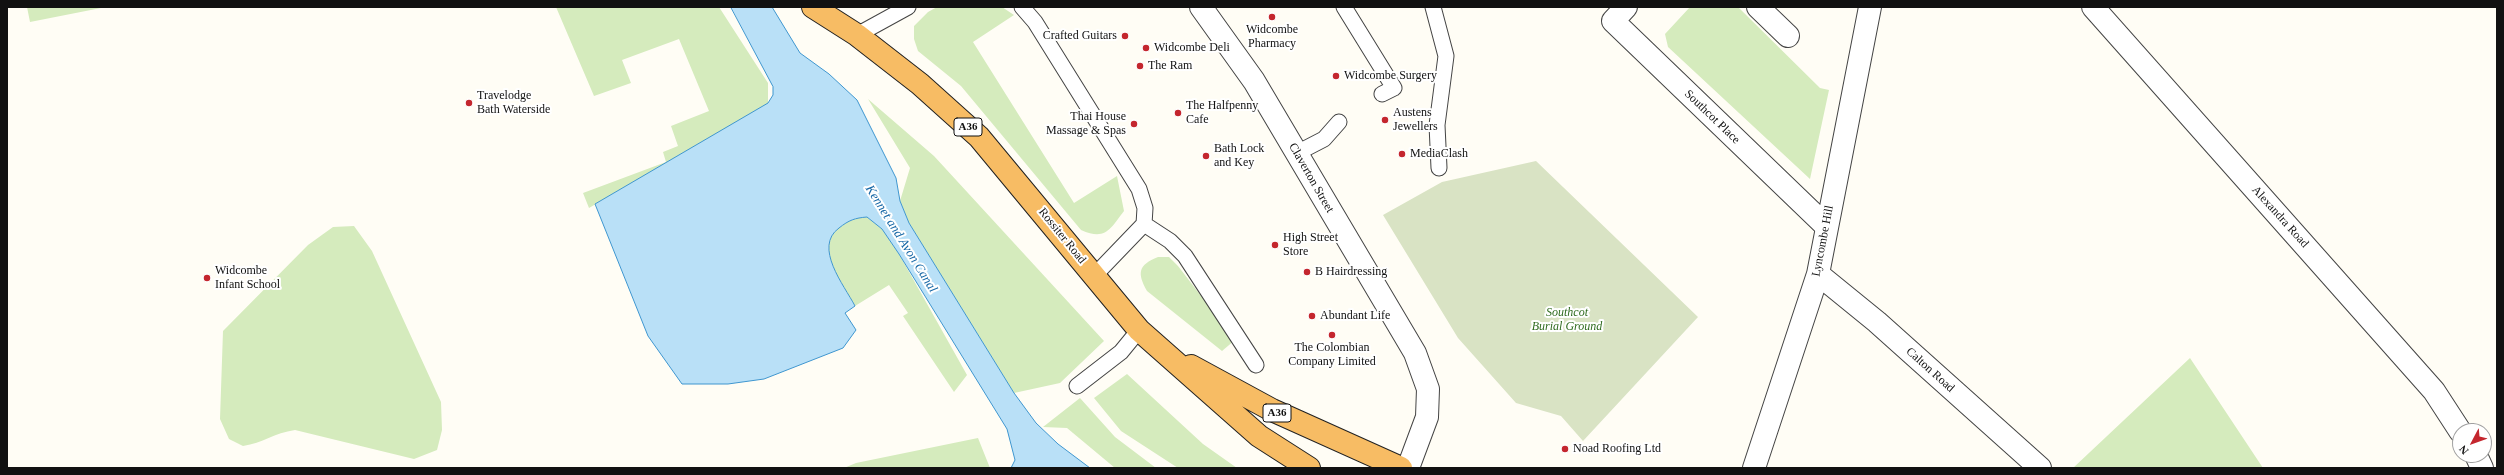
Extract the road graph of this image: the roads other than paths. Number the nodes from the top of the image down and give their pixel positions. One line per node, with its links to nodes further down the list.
1 (814, 7): 11 (highway, Rossiter Road / A36)
2 (908, 7): 11 (lane)
3 (1022, 7): 17 (lane)
4 (1201, 7): 15 (street, Claverton Street)
5 (1344, 7): 13 (lane)
6 (1433, 7): 16 (lane)
7 (1626, 7): 18 (street, Southcot Place)
8 (1758, 7): 12 (street)
9 (1870, 7): 18 (street, Lyncombe Hill)
10 (2093, 7): 25 (street, Alexandra Road)
11 (857, 34): 20 (highway, Rossiter Road / A36)
12 (1788, 36)
13 (1382, 94)
14 (1339, 122): 15 (lane)
15 (1296, 153): 28 (street, Claverton Street)
16 (1438, 168)
17 (1144, 224): 20 (lane); 23 (lane)
18 (1826, 226): 19 (street, Lyncombe Hill)
19 (1818, 274): 29 (street, Lyncombe Hill); 30 (street, Calton Road)
20 (1094, 276): 21 (highway, Rossiter Road / A36)
21 (1139, 330): 22 (highway, Rossiter Road / A36); 24 (lane)
22 (1159, 348): 26 (highway, Rossiter Road / A36); 27 (highway, A36)
23 (1256, 365)
24 (1077, 386)
25 (2455, 423)
26 (1309, 468)
27 (1401, 468)
28 (1408, 468)
29 (1754, 468)
30 (2040, 468)

